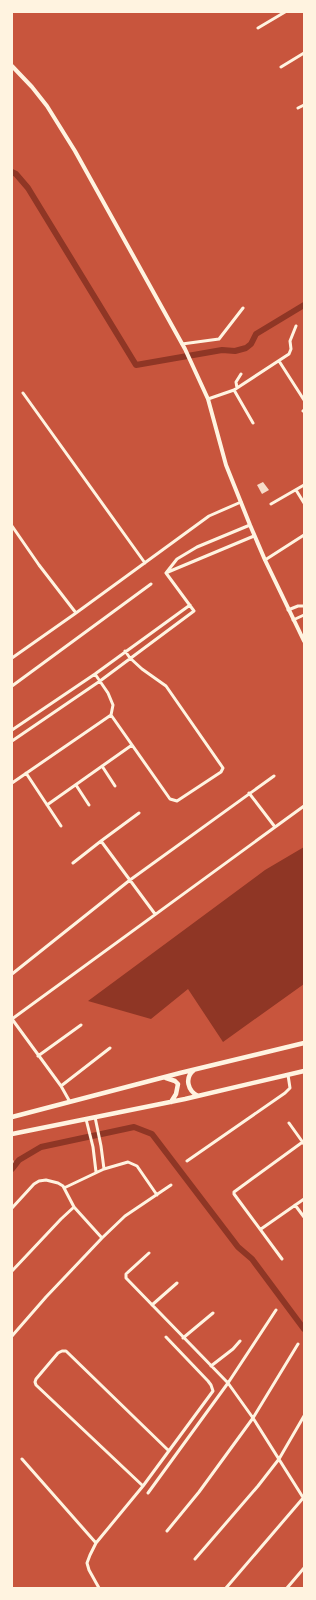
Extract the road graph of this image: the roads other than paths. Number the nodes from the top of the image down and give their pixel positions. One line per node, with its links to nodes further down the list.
1 (285, 12): 2 (street)
2 (258, 28)
3 (304, 54): 5 (street)
4 (12, 66): 10 (street)
5 (281, 67)
6 (304, 105): 7 (street)
7 (298, 108)
8 (243, 308): 10 (street)
9 (296, 326): 11 (street)
10 (182, 344): 15 (street)
11 (279, 361): 13 (street); 16 (street)
12 (241, 374): 13 (street)
13 (235, 389): 15 (street); 17 (street)
14 (23, 393): 28 (street)
15 (208, 398): 20 (street)
16 (304, 400)
17 (253, 423)
18 (304, 485): 19 (street)
19 (296, 490): 21 (street); 22 (street)
20 (241, 502): 23 (street); 28 (street)
21 (304, 503)
22 (271, 504)
23 (250, 525): 26 (street); 29 (street)
24 (12, 526): 34 (street)
25 (304, 535): 27 (street)
26 (254, 536): 27 (street); 29 (street)
27 (265, 560): 33 (street)
28 (145, 563): 34 (street)
29 (166, 573): 31 (street)
30 (151, 584): 43 (street)
31 (190, 605): 38 (street); 40 (street)
32 (304, 606): 33 (street)
33 (288, 610): 36 (street)
34 (76, 613): 39 (street)
35 (304, 615): 36 (street)
36 (293, 620): 37 (street)
37 (304, 641)
38 (125, 651): 40 (street); 41 (street)
39 (12, 658)
40 (130, 658): 42 (street); 49 (street)
41 (95, 674): 42 (street); 45 (street)
42 (100, 681): 44 (street); 46 (street)
43 (12, 686)
44 (111, 715): 49 (street); 51 (street)
45 (30, 718): 46 (street); 47 (street)
46 (36, 726): 48 (street)
47 (12, 730)
48 (12, 741)
49 (132, 745): 50 (street)
50 (102, 766): 54 (street); 55 (street)
51 (26, 773): 53 (street); 57 (street)
52 (274, 776): 56 (street)
53 (12, 783)
54 (76, 784): 57 (street); 58 (street)
55 (115, 786)
56 (249, 793): 62 (street); 65 (street)
57 (47, 805): 61 (street)
58 (89, 805)
59 (304, 806): 62 (street)
60 (139, 813): 63 (street)
61 (61, 826)
62 (275, 826): 66 (street)
63 (102, 841): 64 (street); 65 (street)
64 (72, 863)
65 (130, 880): 66 (street); 67 (street)
66 (155, 914): 68 (street)
67 (12, 974)
68 (12, 1019): 72 (street)
69 (81, 1025): 72 (street)
70 (304, 1043): 73 (main road)
71 (110, 1048): 77 (street)
72 (38, 1056): 77 (street)
73 (196, 1069): 76 (main road); 78 (main road)
74 (304, 1071): 75 (main road)
75 (288, 1075): 78 (main road); 87 (street)
76 (162, 1078): 79 (main road); 80 (main road)
77 (61, 1086): 79 (street)
78 (198, 1096): 80 (main road)
79 (70, 1102): 81 (main road)
80 (171, 1102): 82 (main road)
81 (12, 1117)
82 (95, 1117): 83 (main road); 88 (street)
83 (86, 1119): 85 (main road); 89 (street)
84 (289, 1124): 86 (street)
85 (12, 1134)
86 (303, 1142): 98 (street)
87 (187, 1161)
88 (104, 1169): 89 (street); 92 (street)
89 (96, 1172): 91 (street)
90 (171, 1185): 92 (street)
91 (64, 1188): 95 (street); 96 (street)
92 (157, 1195): 99 (street)
93 (304, 1199): 94 (street)
94 (295, 1205): 97 (street); 98 (street)
95 (74, 1207): 99 (street); 102 (street)
96 (12, 1208)
97 (304, 1217)
98 (261, 1229): 101 (street)
99 (102, 1238): 107 (street)
100 (149, 1253): 104 (street)
101 (282, 1259)
102 (12, 1271)
103 (177, 1283): 104 (street)
104 (152, 1305): 109 (street)
105 (276, 1310): 113 (street)
106 (213, 1313): 109 (street)
107 (12, 1336)
108 (166, 1337): 116 (street)
109 (183, 1338): 112 (street)
110 (240, 1341): 112 (street)
111 (298, 1344): 115 (street)
112 (211, 1366): 113 (street)
113 (228, 1383): 115 (street); 120 (street)
114 (304, 1416): 117 (street)
115 (253, 1418): 117 (street); 122 (street)
116 (169, 1451): 119 (street); 119 (street)
117 (279, 1458): 121 (street); 124 (street)
118 (22, 1459): 123 (street)
119 (143, 1486): 123 (street)
120 (148, 1493)
121 (304, 1498): 127 (street)
122 (167, 1531)
123 (96, 1543): 126 (street)
124 (195, 1559)
125 (304, 1568): 128 (street)
126 (99, 1588)
127 (226, 1588)
128 (287, 1588)

